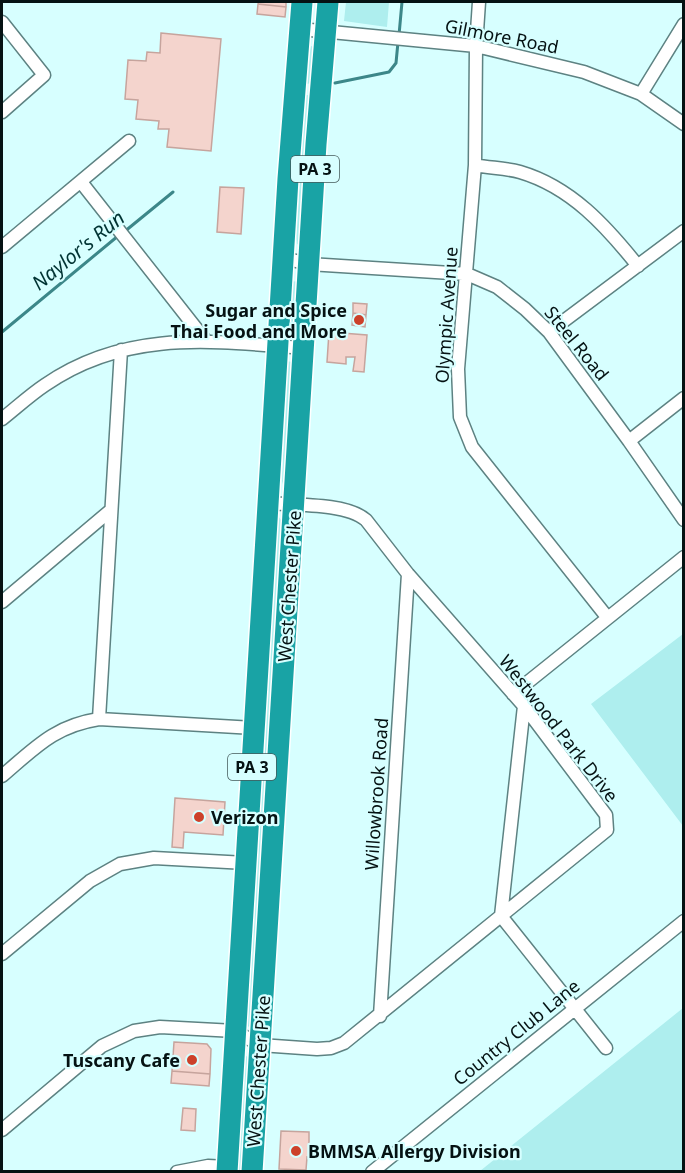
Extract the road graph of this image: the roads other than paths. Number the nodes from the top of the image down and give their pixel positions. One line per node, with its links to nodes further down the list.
1 (302, 2): 6 (highway, West Chester Pike / PA 3)
2 (328, 2): 7 (highway, West Chester Pike / PA 3)
3 (479, 2): 8 (street, Olympic Avenue)
4 (2, 22): 10 (street)
5 (684, 24): 9 (street)
6 (300, 28): 7 (street, Gilmore Road); 17 (highway, West Chester Pike / PA 3)
7 (326, 30): 8 (street, Gilmore Road); 18 (highway, West Chester Pike / PA 3)
8 (476, 46): 9 (street, Gilmore Road); 13 (street, Olympic Avenue)
9 (641, 94): 11 (street, Gilmore Road)
10 (2, 112)
11 (684, 124)
12 (129, 141): 14 (street)
13 (475, 165): 19 (street); 20 (street, Olympic Avenue)
14 (81, 182): 16 (street); 22 (street)
15 (684, 231): 19 (street)
16 (2, 247)
17 (283, 258): 18 (street, Steel Road); 23 (highway, West Chester Pike / PA 3)
18 (309, 264): 20 (street, Steel Road); 24 (highway, West Chester Pike / PA 3)
19 (638, 266): 21 (street)
20 (467, 274): 21 (street, Steel Road); 36 (street, Olympic Avenue)
21 (549, 332): 28 (street, Steel Road)
22 (206, 341): 23 (street); 25 (street)
23 (278, 346): 24 (street); 29 (highway, West Chester Pike / PA 3)
24 (303, 348): 30 (highway, West Chester Pike / PA 3)
25 (121, 350): 27 (street); 31 (street)
26 (684, 398): 28 (street)
27 (2, 419)
28 (629, 441): 32 (street, Steel Road)
29 (268, 503): 30 (street, Westwood Park Drive); 40 (highway, West Chester Pike / PA 3)
30 (294, 505): 34 (street, Westwood Park Drive); 49 (highway, West Chester Pike / PA 3)
31 (111, 510): 35 (street); 39 (street)
32 (684, 520)
33 (684, 557): 36 (street)
34 (408, 574): 37 (street, Westwood Park Drive); 47 (street, Willowbrook Road)
35 (2, 602)
36 (608, 617): 37 (street)
37 (513, 694): 38 (street, Westwood Park Drive)
38 (524, 706): 43 (street); 43 (street, Westwood Park Drive)
39 (99, 719): 40 (street); 41 (street)
40 (254, 728): 42 (highway, West Chester Pike / PA 3)
41 (2, 776)
42 (246, 863): 45 (street); 48 (highway, West Chester Pike / PA 3)
43 (501, 916): 46 (street); 47 (street, Westwood Park Drive)
44 (684, 921): 46 (street, Country Club Lane)
45 (2, 954)
46 (574, 1009): 50 (street); 55 (street, Country Club Lane)
47 (380, 1016): 49 (street, Westwood Park Drive)
48 (236, 1031): 49 (street, Westwood Park Drive); 51 (street); 52 (highway, West Chester Pike / PA 3)
49 (260, 1045): 54 (highway, West Chester Pike / PA 3)
50 (606, 1048)
51 (2, 1130)
52 (227, 1169): 53 (street)
53 (177, 1172)
54 (252, 1172)
55 (372, 1172)

